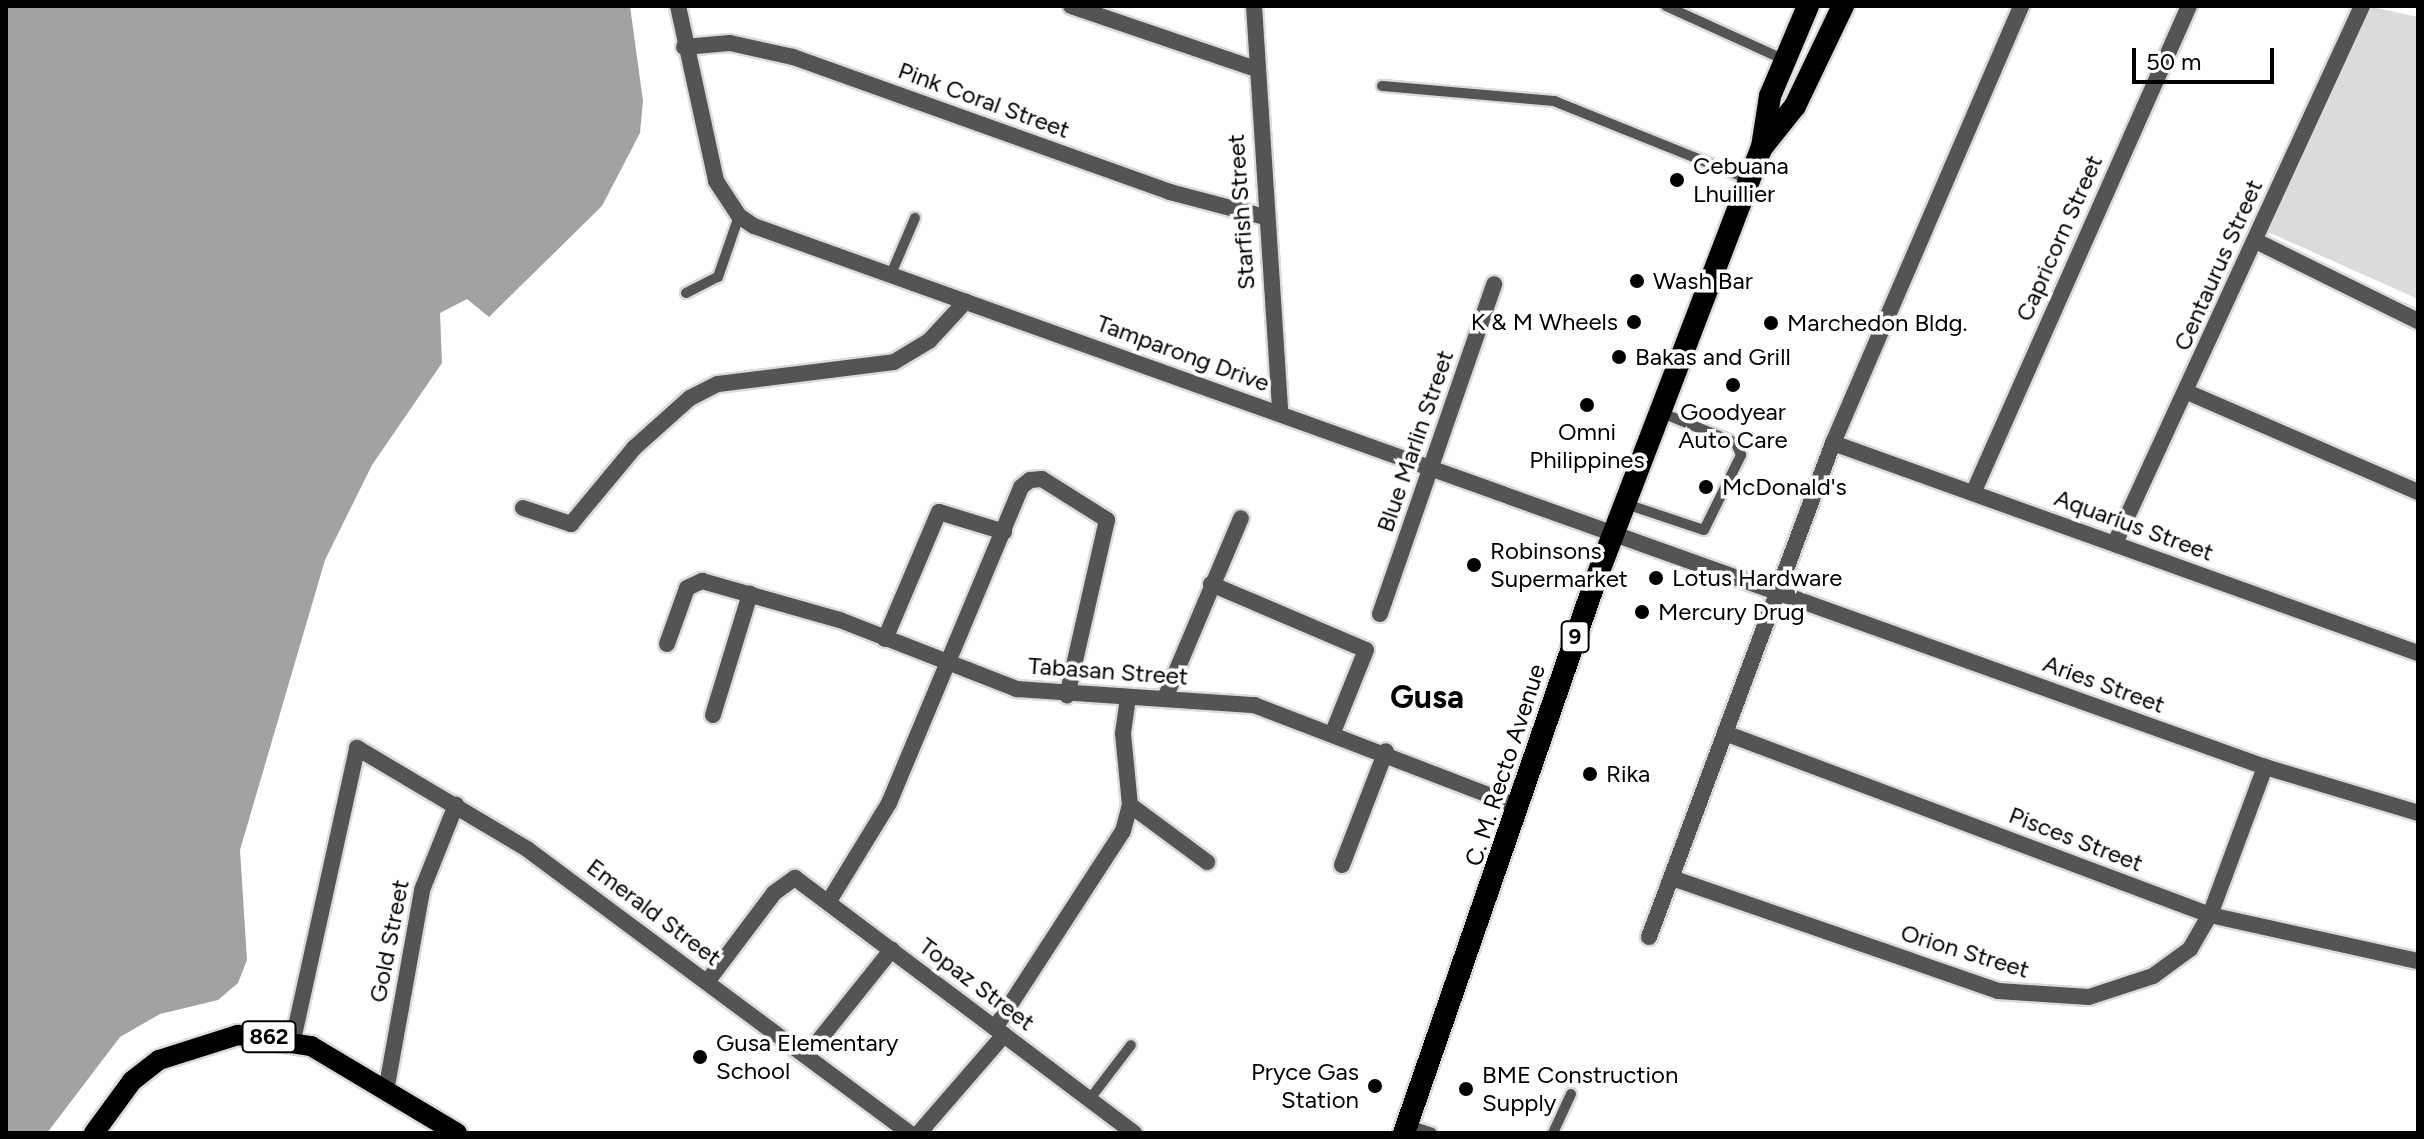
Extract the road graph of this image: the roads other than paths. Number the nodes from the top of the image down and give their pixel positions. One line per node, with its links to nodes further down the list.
1 (678, 6): 10 (street)
2 (1071, 6): 12 (street)
3 (1254, 6): 12 (street, Starfish Street)
4 (1666, 6): 11 (lane)
5 (1808, 6): 11 (highway, C. M. Recto Avenue / 9)
6 (1843, 6): 14 (highway, C. M. Recto Avenue / 9)
7 (2021, 6): 28 (street)
8 (2189, 6): 30 (street, Capricorn Street)
9 (2362, 6): 19 (street, Centaurus Street)
10 (684, 47): 16 (street); 17 (street, Pink Coral Street)
11 (1783, 59): 14 (highway, C. M. Recto Avenue / 9)
12 (1253, 68): 17 (street, Starfish Street)
13 (1382, 86): 15 (lane)
14 (1762, 147): 15 (highway, C. M. Recto Avenue / 9)
15 (1748, 179): 26 (highway, C. M. Recto Avenue / 9)
16 (739, 216): 20 (street, Tamparong Drive); 22 (lane)
17 (1265, 217): 27 (street, Starfish Street)
18 (915, 218): 20 (lane)
19 (2256, 241): 24 (street); 25 (street, Centaurus Street)
20 (891, 274): 23 (street, Tamparong Drive)
21 (1494, 284): 29 (street, Blue Marlin Street)
22 (686, 293)
23 (966, 301): 27 (street, Tamparong Drive); 33 (street)
24 (2418, 321)
25 (2187, 392): 31 (street); 37 (street, Centaurus Street)
26 (1657, 411): 32 (highway, C. M. Recto Avenue / 9); 32 (lane)
27 (1280, 413): 29 (street, Tamparong Drive)
28 (1833, 443): 30 (street, Aquarius Street); 39 (street)
29 (1432, 466): 35 (street, Tamparong Drive); 41 (street, Blue Marlin Street)
30 (1974, 491): 37 (street, Aquarius Street)
31 (2418, 492)
32 (1624, 503): 35 (highway, C. M. Recto Avenue / 9)
33 (523, 508)
34 (1241, 518): 38 (street)
35 (1613, 531): 39 (street, Aries Street); 56 (highway, C. M. Recto Avenue / 9)
36 (1004, 532): 42 (street); 45 (street); 46 (street)
37 (2115, 543): 44 (street, Aquarius Street)
38 (1211, 584): 48 (street); 50 (street)
39 (1776, 593): 51 (street); 53 (street, Aries Street)
40 (750, 594): 42 (street, Tabasan Street); 43 (street, Tabasan Street); 49 (street)
41 (1380, 614)
42 (885, 639): 45 (street, Tabasan Street)
43 (667, 644)
44 (2418, 653)
45 (947, 667): 46 (street, Tabasan Street); 61 (street)
46 (1067, 696): 47 (street, Tabasan Street)
47 (1128, 698): 48 (street, Tabasan Street); 55 (street)
48 (1165, 698): 50 (street, Tabasan Street)
49 (713, 715)
50 (1333, 732): 52 (street, Tabasan Street)
51 (1725, 733): 60 (street); 62 (street, Pisces Street)
52 (1386, 751): 56 (street, Tabasan Street); 59 (street)
53 (2265, 767): 57 (street, Aries Street); 62 (street, Orion Street)
54 (456, 805): 66 (street, Emerald Street); 68 (street, Emerald Street); 71 (street, Gold Street)
55 (1130, 805): 58 (street); 67 (street)
56 (1520, 807): 74 (highway, C. M. Recto Avenue / 9)
57 (2418, 813)
58 (1207, 862)
59 (1342, 865)
60 (1672, 878): 62 (street, Orion Street); 63 (street)
61 (829, 901): 64 (street, Topaz Street); 66 (street, Topaz Street)
62 (2210, 915): 65 (street, Pisces Street)
63 (1649, 937)
64 (892, 949): 67 (street, Topaz Street); 70 (street)
65 (2418, 961)
66 (707, 982): 70 (street, Emerald Street)
67 (999, 1032): 73 (street, Topaz Street); 79 (street)
68 (293, 1040): 71 (main road, 862); 76 (main road, 862)
69 (1131, 1045): 73 (lane)
70 (808, 1054): 78 (street, Emerald Street)
71 (386, 1091): 77 (main road, 862)
72 (1571, 1094): 81 (lane)
73 (1089, 1100): 75 (street, Topaz Street)
74 (1406, 1129): 80 (lane)
75 (1125, 1130)
76 (94, 1133)
77 (457, 1133)
78 (909, 1133)
79 (919, 1133)
80 (1432, 1133)
81 (1553, 1133)

